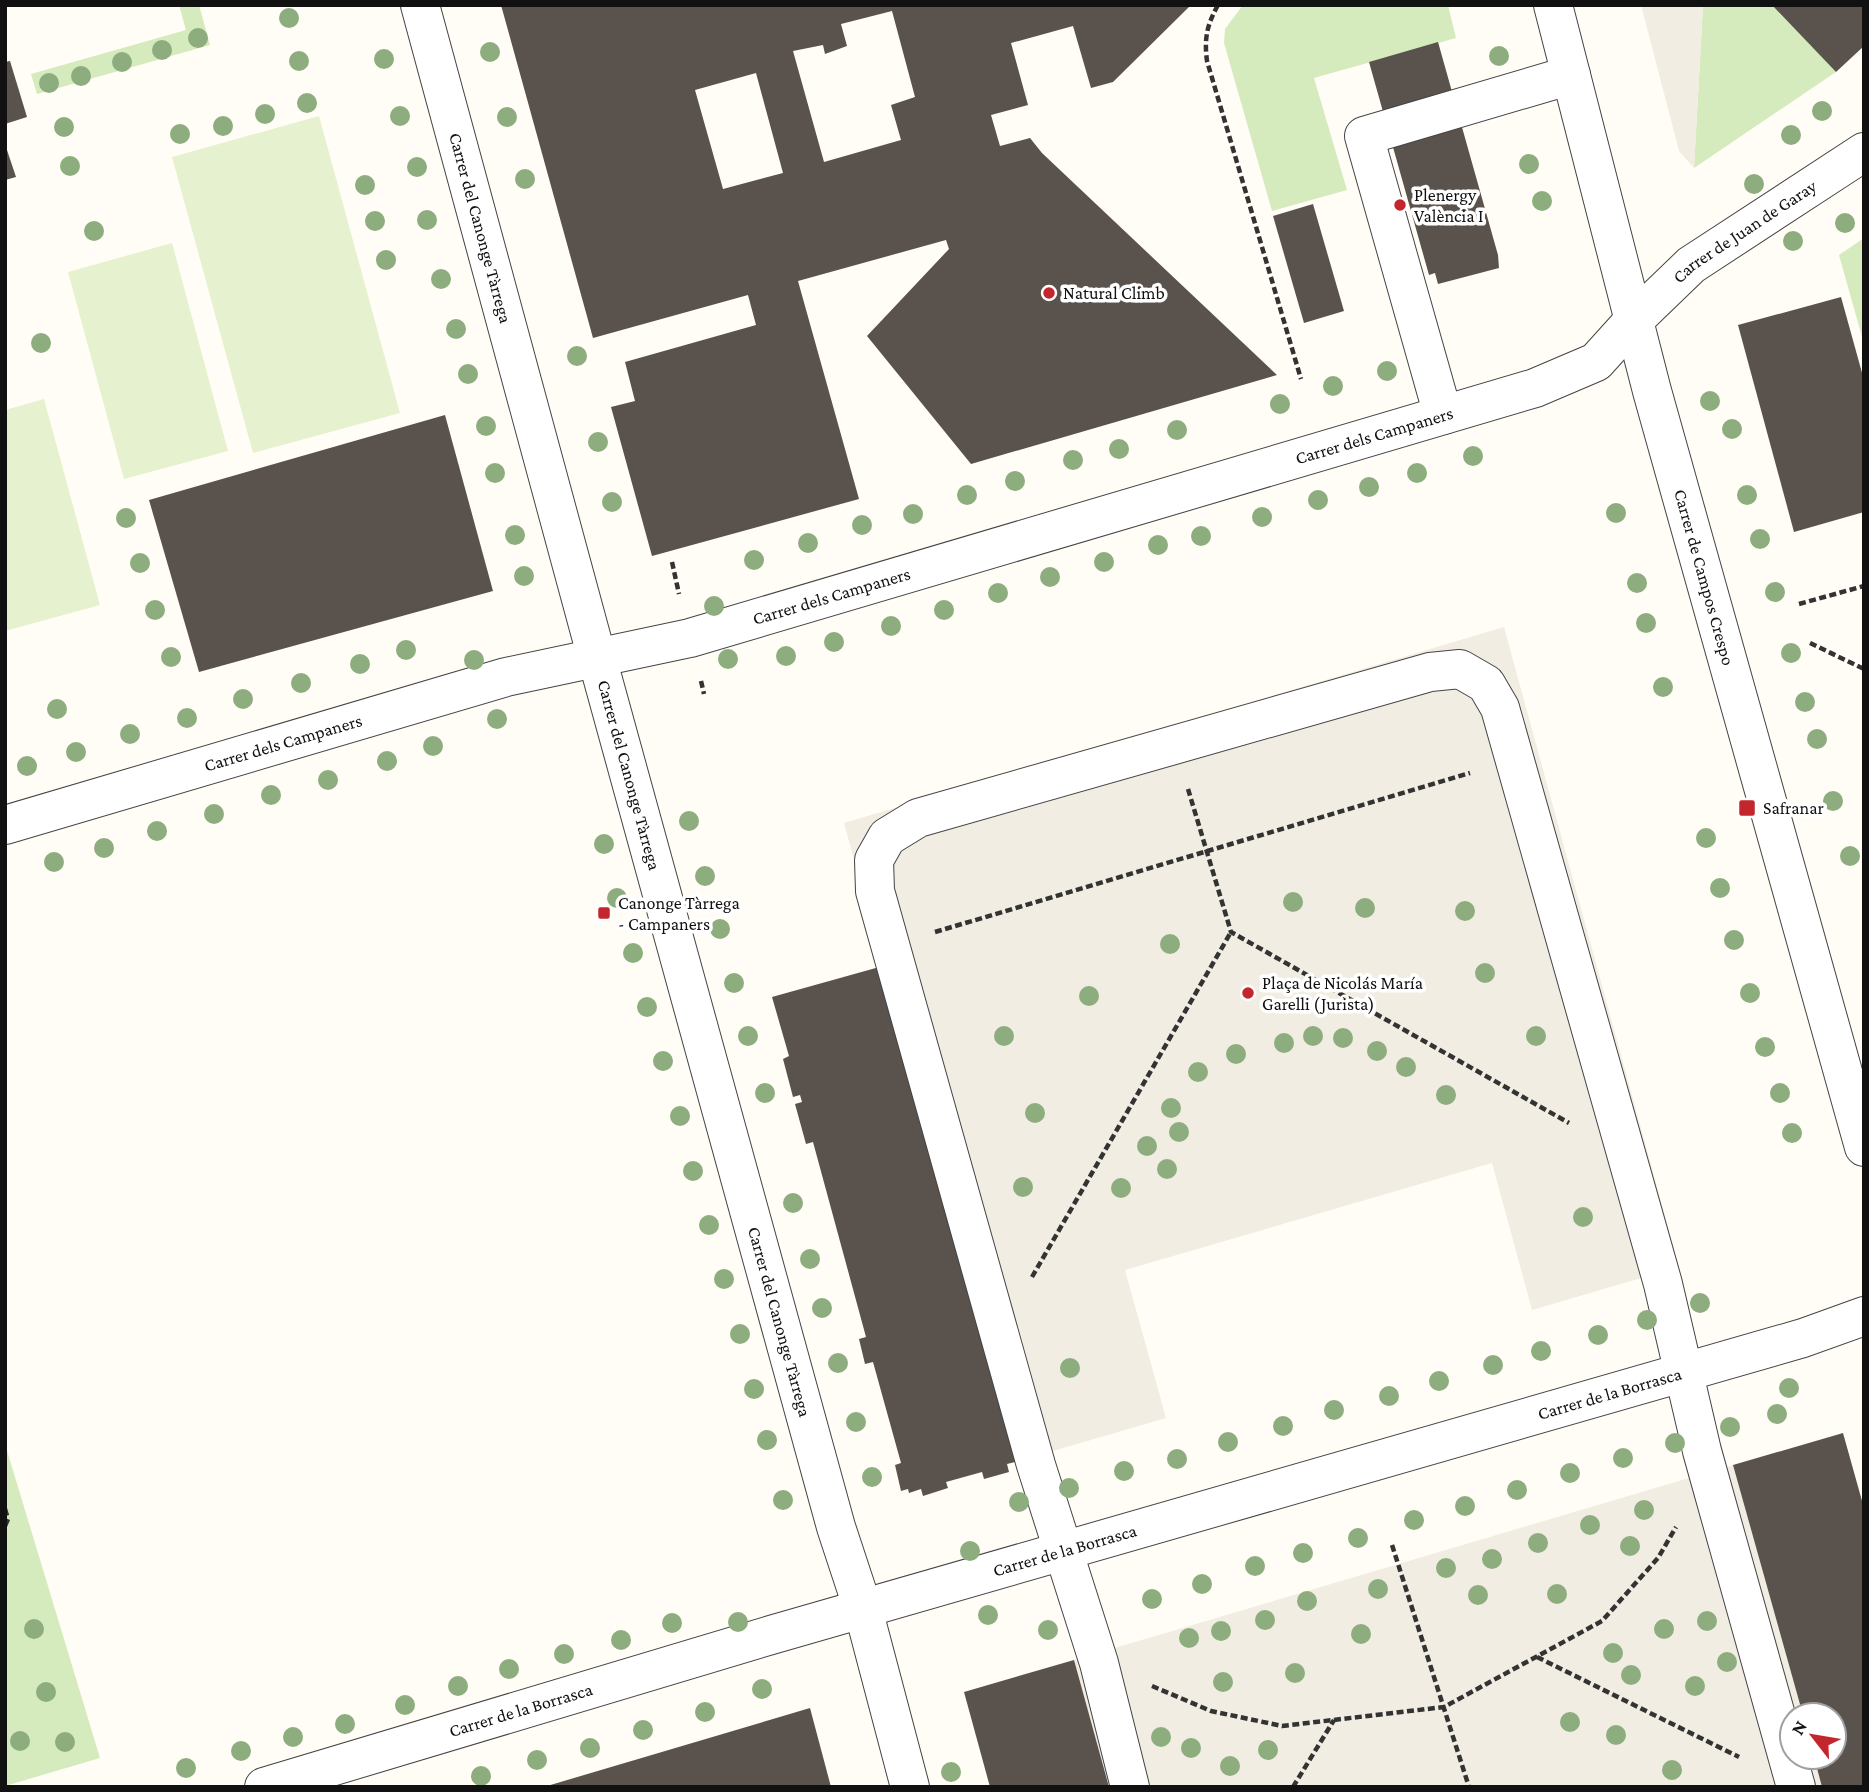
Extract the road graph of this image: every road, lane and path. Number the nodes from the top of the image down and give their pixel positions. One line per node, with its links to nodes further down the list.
1 (420, 5): 12 (street, Carrer del Canonge Tàrrega)
2 (1218, 5): 7 (path)
3 (1553, 5): 4 (street, Carrer de Campos Crespo)
4 (1572, 75): 6 (street, Carrer de Campos Crespo); 8 (street)
5 (1864, 152): 6 (street, Carrer de Juan de Garay)
6 (1634, 320): 8 (street, Carrer dels Campaners); 20 (street, Carrer de Campos Crespo)
7 (1301, 379)
8 (1444, 415): 12 (street, Carrer dels Campaners)
9 (1864, 586): 10 (path)
10 (1799, 604)
11 (1810, 643): 13 (path)
12 (597, 658): 16 (street, Carrer dels Campaners); 30 (street, Carrer del Canonge Tàrrega)
13 (1864, 669)
14 (1175, 745): 15 (street); 17 (path); 19 (street)
15 (1514, 760): 17 (path); 21 (street)
16 (5, 825)
17 (1207, 852): 18 (path); 19 (path)
18 (1231, 932): 21 (path); 23 (path)
19 (890, 945): 23 (street)
20 (1864, 1147)
21 (1626, 1155): 24 (street)
22 (1864, 1316): 24 (street, Carrer de la Borrasca)
23 (1000, 1333): 29 (street)
24 (1684, 1372): 25 (street); 29 (street, Carrer de la Borrasca)
25 (1709, 1472): 31 (path); 35 (street)
26 (5, 1509): 27 (path)
27 (5, 1526)
28 (1392, 1545): 33 (path)
29 (1064, 1552): 30 (street, Carrer de la Borrasca); 32 (street)
30 (863, 1609): 36 (street, Carrer de la Borrasca); 37 (street, Carrer del Canonge Tàrrega)
31 (1536, 1656): 33 (path); 35 (path)
32 (1099, 1663): 34 (path); 38 (street)
33 (1444, 1707): 34 (path); 40 (path)
34 (1334, 1720): 39 (path)
35 (1796, 1786)
36 (264, 1787)
37 (910, 1787)
38 (1130, 1787)
39 (1293, 1787)
40 (1469, 1787)

